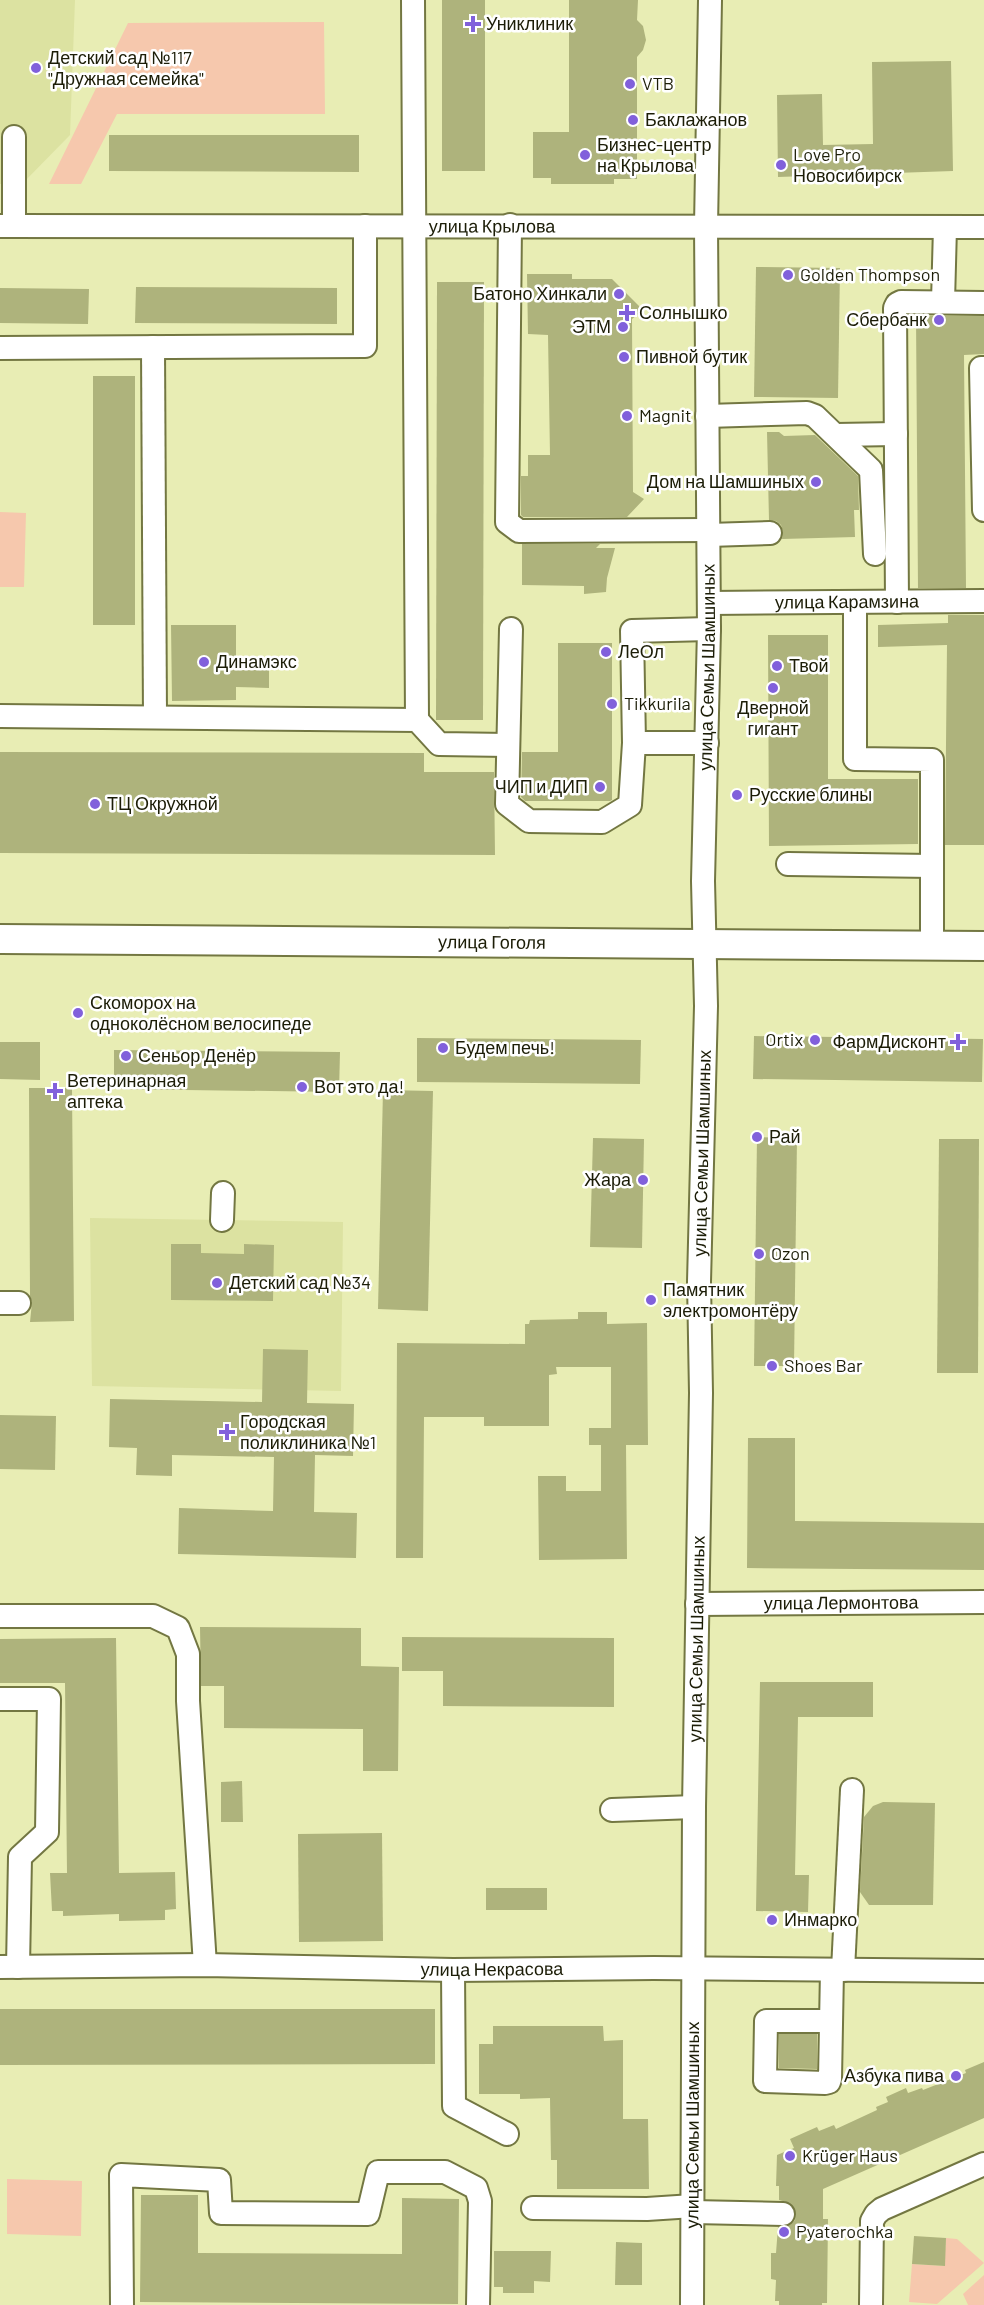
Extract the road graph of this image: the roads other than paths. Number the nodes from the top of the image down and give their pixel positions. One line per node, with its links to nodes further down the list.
1 (412, 0): 7 (street)
2 (710, 0): 8 (street, улица Семьи Шамшиных)
3 (14, 137): 5 (street)
4 (510, 225): 7 (street, улица Крылова); 8 (street, улица Крылова); 20 (street)
5 (7, 226): 6 (street, улица Крылова)
6 (365, 226): 7 (street, улица Крылова); 13 (street)
7 (414, 226): 31 (street)
8 (706, 226): 9 (street, улица Крылова); 16 (street, улица Семьи Шамшиных)
9 (945, 227): 10 (street, улица Крылова); 11 (street)
10 (984, 227)
11 (943, 302): 12 (street); 17 (street)
12 (984, 303)
13 (153, 347): 14 (street); 30 (street)
14 (0, 348)
15 (984, 368): 19 (street)
16 (707, 416): 18 (street); 20 (street, улица Семьи Шамшиных)
17 (896, 434): 18 (street); 25 (street)
18 (836, 435): 22 (street)
19 (984, 510)
20 (708, 532): 21 (street); 26 (street, улица Семьи Шамшиных)
21 (770, 533)
22 (875, 554)
23 (984, 601): 25 (street, улица Карамзина)
24 (855, 602): 25 (street, улица Карамзина); 26 (street, улица Карамзина); 36 (street)
25 (897, 602)
26 (709, 603): 28 (street, улица Семьи Шамшиных)
27 (511, 629): 34 (street)
28 (709, 629): 32 (street, улица Семьи Шамшиных); 33 (street)
29 (0, 716): 30 (street)
30 (155, 717): 31 (street)
31 (417, 720): 34 (street)
32 (707, 742): 33 (street); 38 (street, улица Семьи Шамшиных)
33 (634, 743): 34 (street)
34 (508, 745)
35 (788, 864): 36 (street)
36 (932, 866): 39 (street)
37 (0, 939): 38 (main road, улица Гоголя)
38 (706, 944): 39 (main road, улица Гоголя); 44 (street, улица Семьи Шамшиных)
39 (932, 946): 40 (main road, улица Гоголя)
40 (984, 946)
41 (223, 1193): 42 (street)
42 (222, 1220)
43 (984, 1602): 44 (street, улица Лермонтова)
44 (697, 1604): 48 (street, улица Семьи Шамшиных)
45 (0, 1616): 50 (street)
46 (0, 1700): 51 (street)
47 (852, 1790): 54 (street)
48 (694, 1807): 49 (street); 52 (street, улица Семьи Шамшиных)
49 (612, 1810)
50 (205, 1965): 51 (street, улица Некрасова); 53 (street, улица Некрасова)
51 (9, 1967)
52 (694, 1969): 53 (street, улица Некрасова); 54 (street, улица Некрасова); 60 (street, улица Семьи Шамшиных)
53 (453, 1970): 57 (street)
54 (837, 1970): 55 (street, улица Некрасова); 56 (street)
55 (984, 1971)
56 (831, 2021)
57 (507, 2134)
58 (984, 2164): 65 (street)
59 (533, 2208): 60 (street)
60 (693, 2209): 61 (street); 64 (street, улица Семьи Шамшиных)
61 (783, 2214)
62 (122, 2305): 63 (street)
63 (478, 2305)
64 (692, 2305)
65 (872, 2305)

